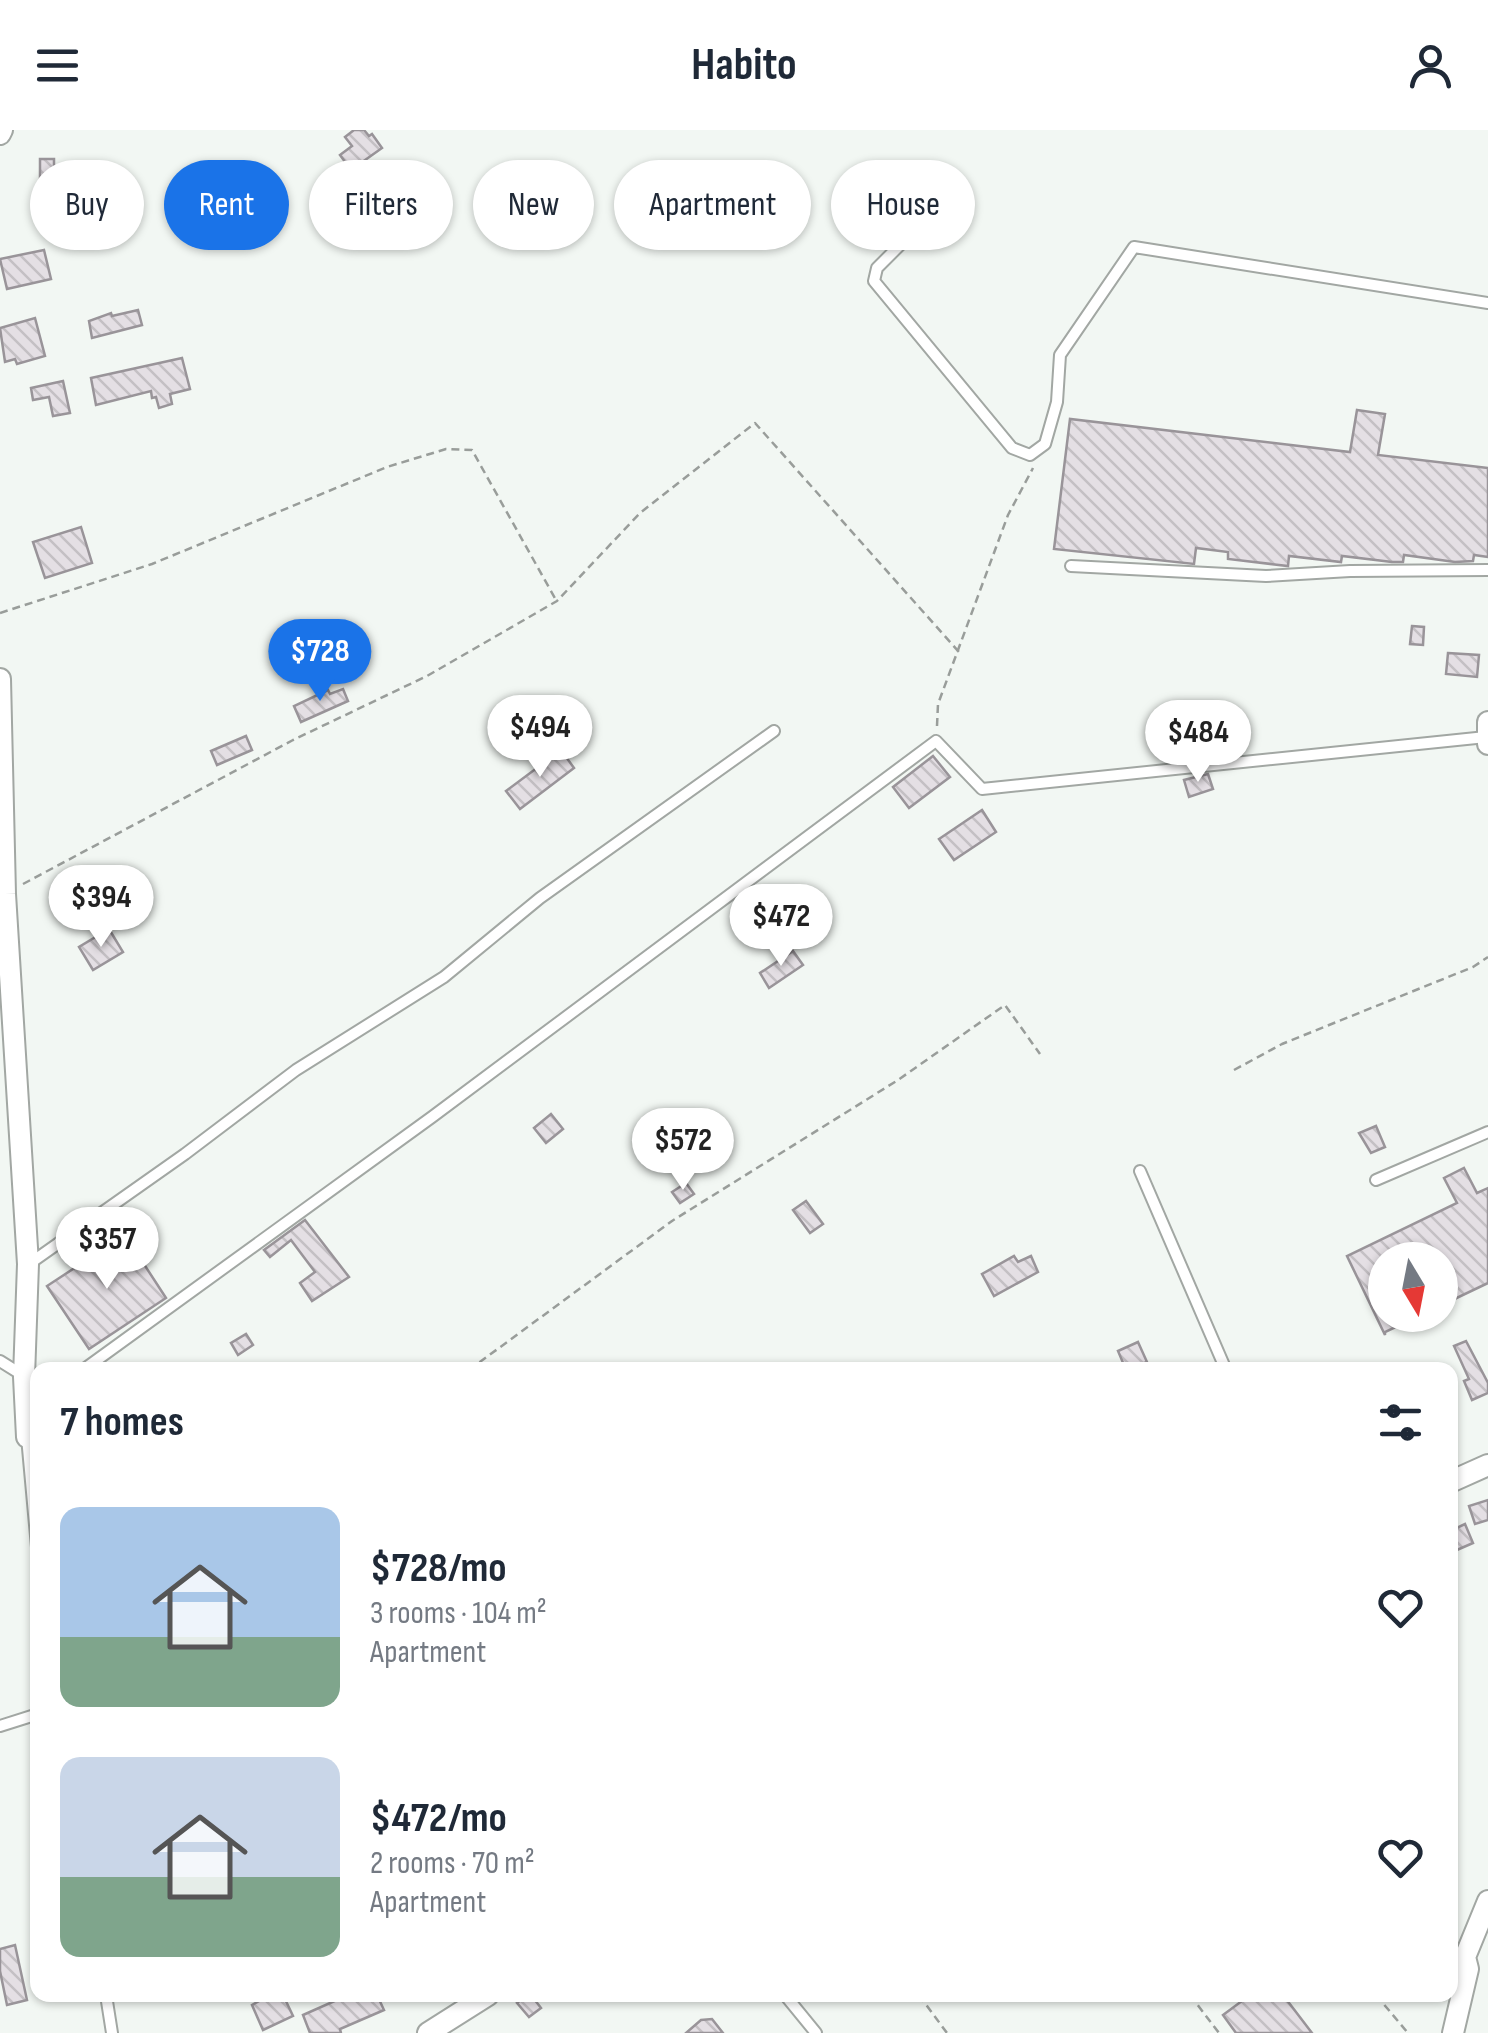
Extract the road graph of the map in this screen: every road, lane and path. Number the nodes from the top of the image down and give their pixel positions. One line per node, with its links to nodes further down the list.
1 (895, 250): 3 (lane)
2 (1488, 303): 3 (lane)
3 (1045, 444): 8 (path)
4 (1071, 566): 5 (lane)
5 (1488, 570)
6 (557, 601): 7 (path); 8 (path); 13 (path)
7 (0, 613)
8 (959, 652): 12 (path)
9 (0, 679): 13 (street)
10 (774, 731): 20 (lane)
11 (1487, 734): 12 (lane)
12 (936, 741): 22 (lane)
13 (5, 894): 20 (street)
14 (1488, 957): 16 (path)
15 (1040, 1054): 23 (path)
16 (1234, 1070)
17 (1488, 1132): 19 (lane)
18 (1140, 1171): 24 (lane)
19 (1376, 1180)
20 (28, 1264): 25 (street)
21 (0, 1361): 25 (lane)
22 (94, 1362)
23 (480, 1362)
24 (1223, 1362)
25 (24, 1377): 26 (street)
26 (30, 1416)
27 (1488, 1466): 28 (street)
28 (1458, 1479)
29 (30, 1717): 30 (lane)
30 (0, 1726)
31 (1488, 1901): 44 (street)
32 (107, 2002): 38 (lane)
33 (477, 2002): 39 (street)
34 (790, 2002): 40 (lane)
35 (924, 2002): 41 (path)
36 (1196, 2002): 42 (path)
37 (1382, 2002): 43 (path)
38 (112, 2033)
39 (428, 2033)
40 (816, 2033)
41 (947, 2033)
42 (1220, 2033)
43 (1408, 2033)
44 (1452, 2033)

